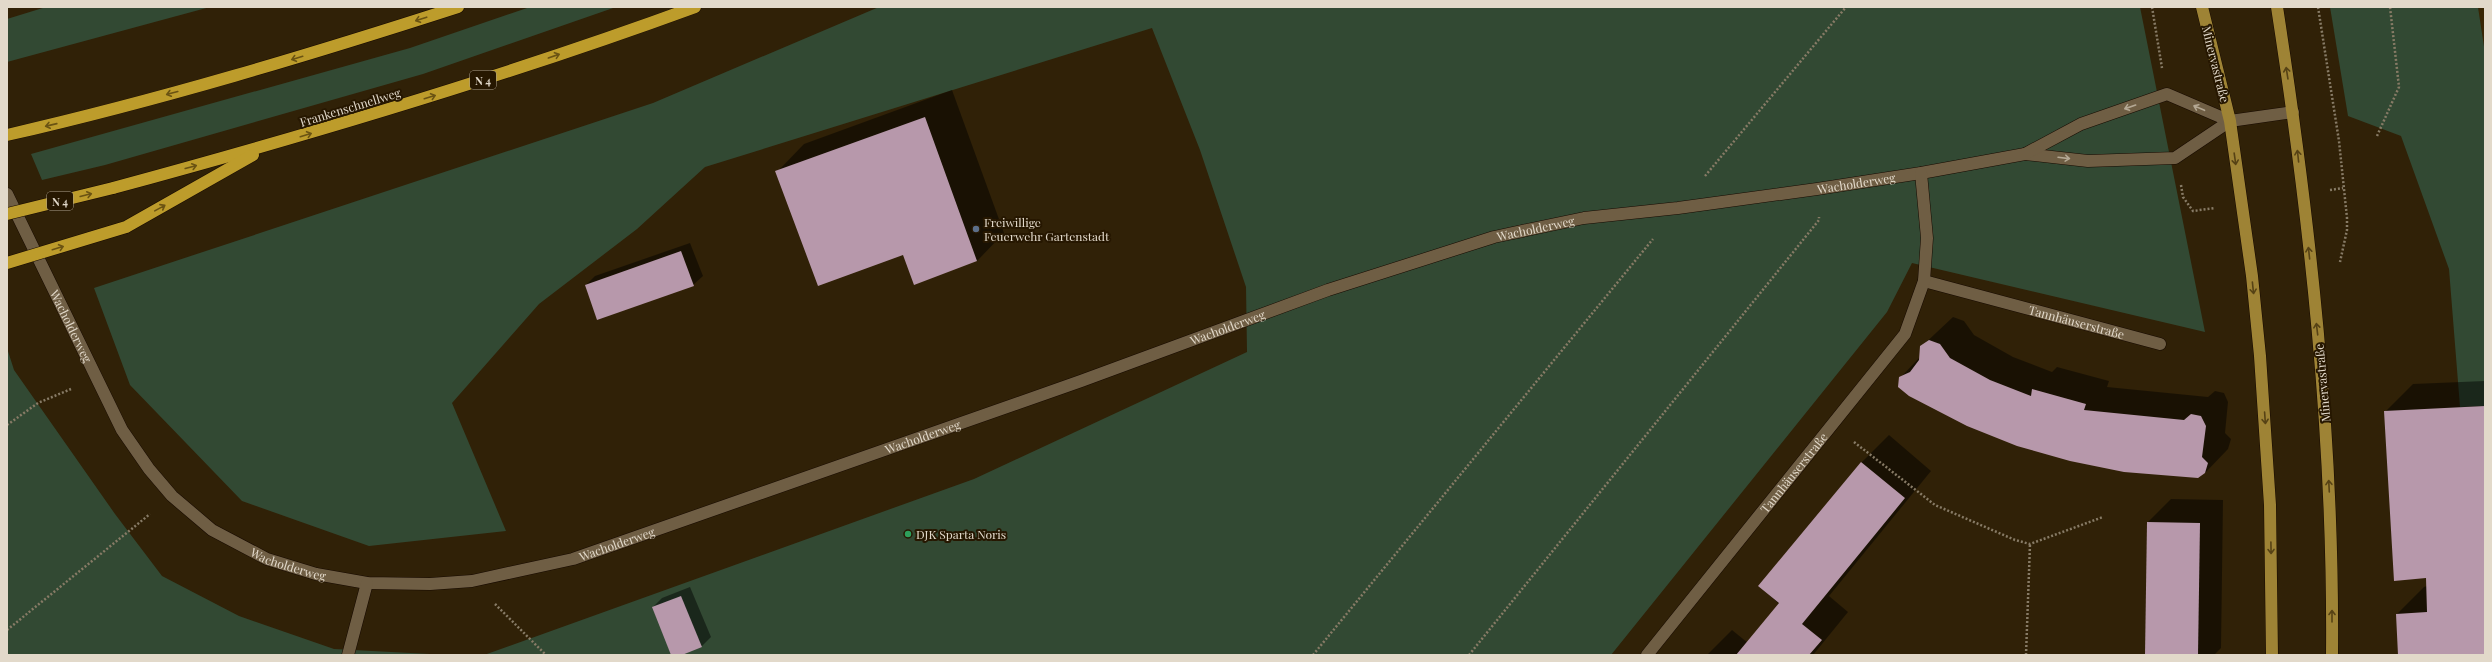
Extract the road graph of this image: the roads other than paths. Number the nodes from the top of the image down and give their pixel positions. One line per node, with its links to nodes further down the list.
1 (458, 7): 7 (highway, one-way to 7)
2 (695, 7): 8 (highway, Frankenschnellweg / N 4, one-way to 2)
3 (2202, 7): 6 (main road, Minervastraße)
4 (2277, 7): 5 (main road, Minervastraße, one-way to 4)
5 (2293, 112): 6 (street); 20 (main road, Minervastraße, one-way to 5)
6 (2230, 121): 9 (street, Wacholderweg, one-way to 6); 9 (street, Wacholderweg, one-way to 9); 19 (main road, Minervastraße, one-way to 19)
7 (7, 135)
8 (268, 146): 12 (highway, Frankenschnellweg / N 4, one-way to 8, bridge); 13 (highway, one-way to 8, bridge)
9 (2025, 154): 10 (street, Wacholderweg)
10 (1921, 173): 14 (street, Tannhäuserstraße); 16 (street, Wacholderweg)
11 (7, 194): 16 (street, Wacholderweg)
12 (7, 214)
13 (7, 264)
14 (1924, 280): 15 (street, Tannhäuserstraße); 18 (street, Tannhäuserstraße)
15 (2160, 344)
16 (367, 583): 17 (street)
17 (348, 655)
18 (1647, 655)
19 (2272, 655)
20 (2332, 655)

